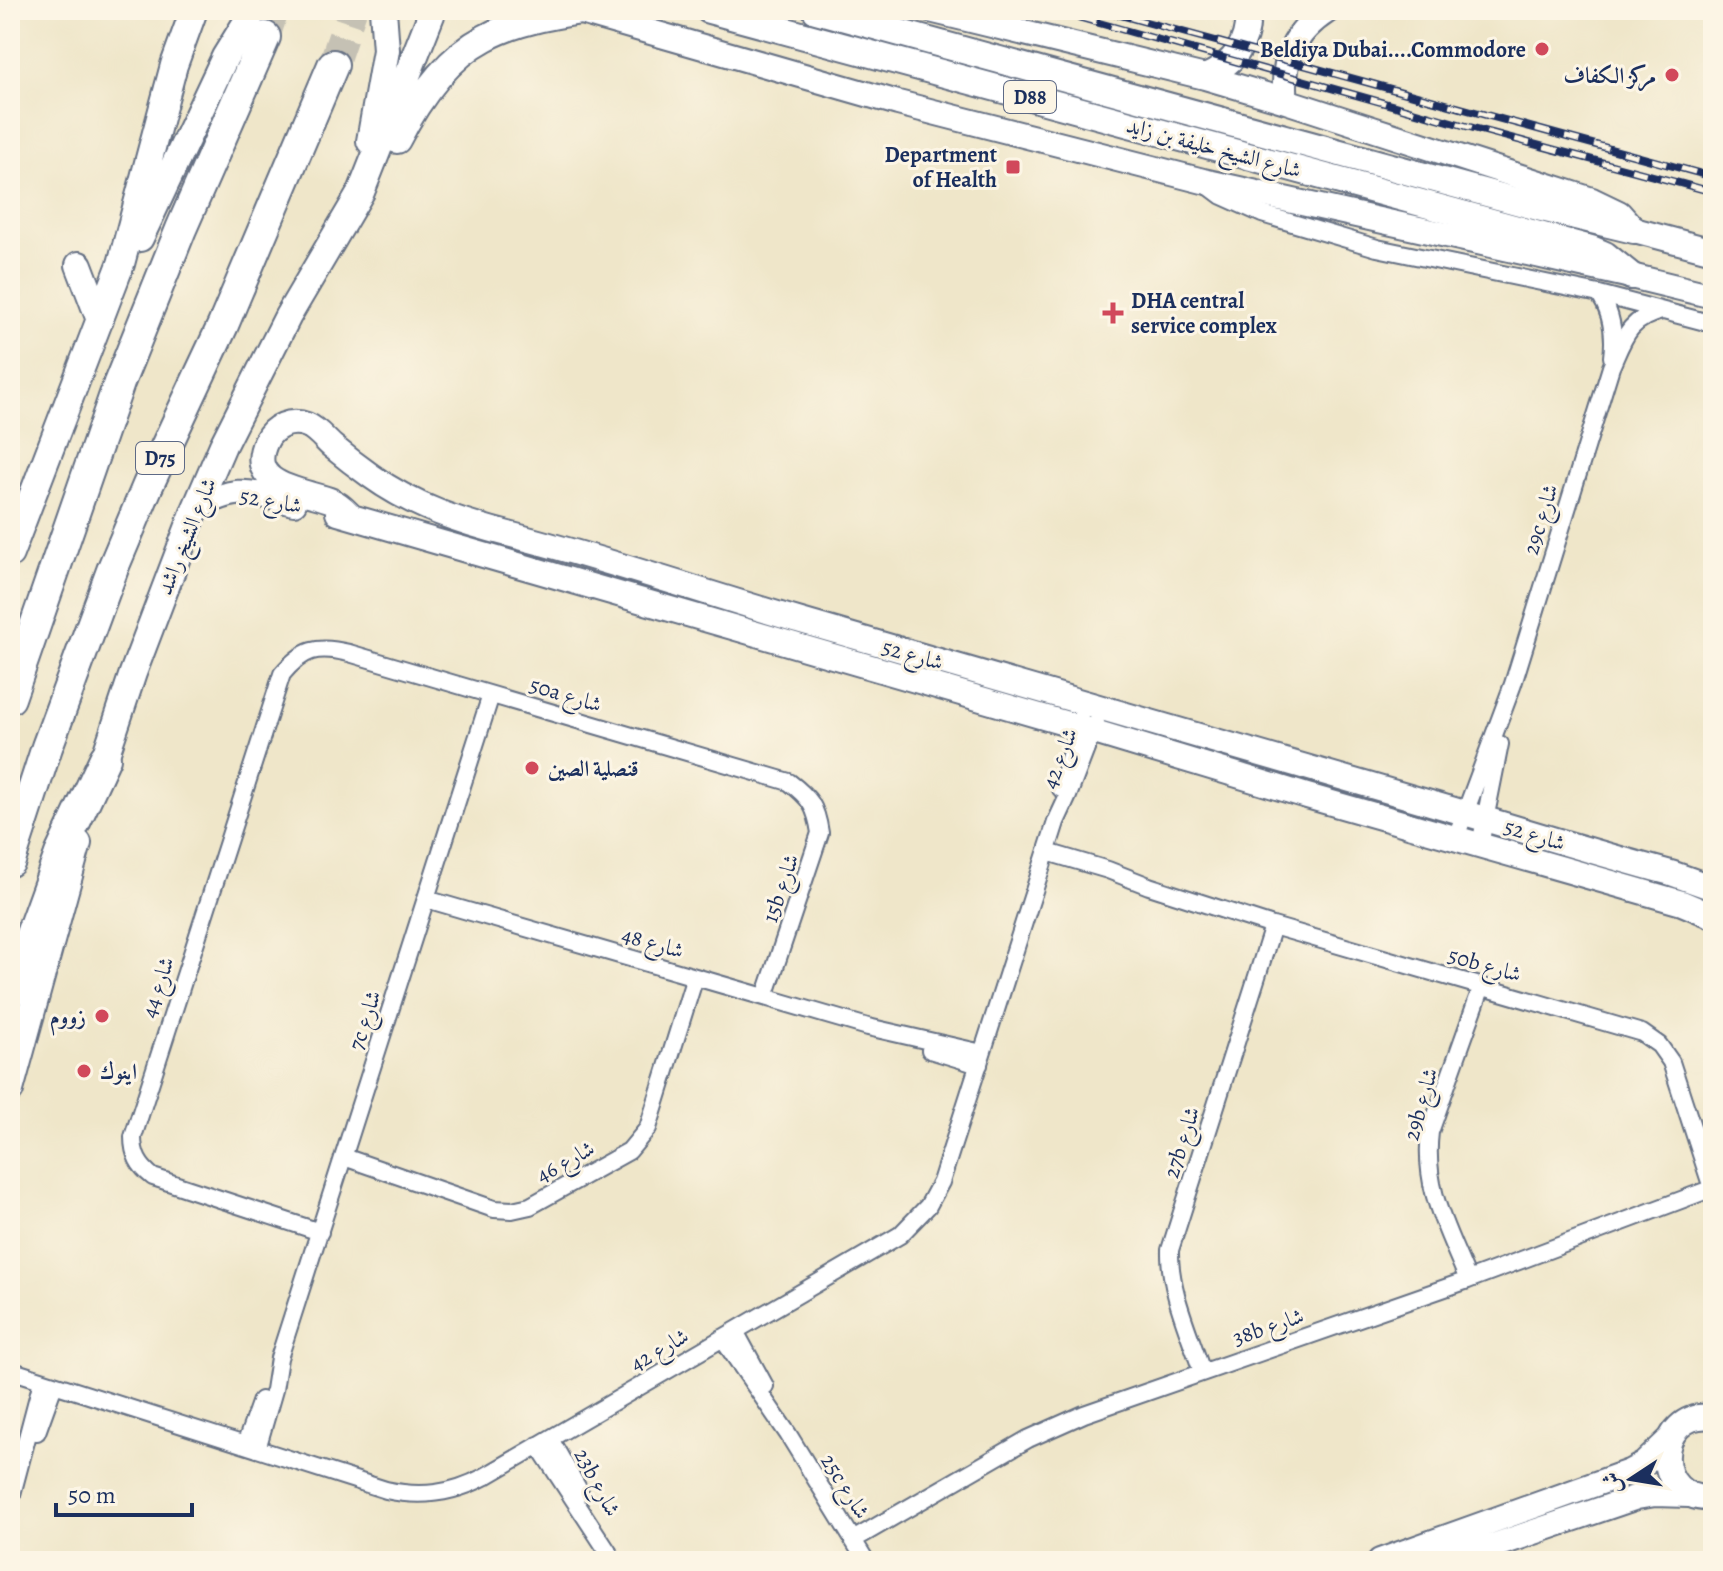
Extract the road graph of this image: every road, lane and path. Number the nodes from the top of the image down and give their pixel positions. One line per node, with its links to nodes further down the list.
1 (175, 10): 12 (main road)
2 (194, 10): 12 (main road)
3 (383, 10): 17 (main road)
4 (433, 10): 17 (main road, شارع الشيخ راشد / D75)
5 (709, 10): 22 (main road, شارع الشيخ خليفة بن زايد / D88)
6 (816, 10): 18 (main road, شارع الشيخ خليفة بن زايد / D88)
7 (930, 10): 14 (street)
8 (1247, 10): 14 (street)
9 (577, 11): 16 (street); 17 (main road)
10 (1327, 11): 15 (street)
11 (260, 23): 20 (main road); 34 (highway)
12 (174, 65): 20 (main road)
13 (333, 65): 42 (highway, D75)
14 (1205, 77): 15 (street)
15 (1286, 101): 18 (street)
16 (1203, 181): 22 (street); 23 (street)
17 (361, 192): 29 (main road, شارع الشيخ راشد / D75)
18 (1634, 230): 19 (street, شارع الشيخ خليفة بن زايد / D88)
19 (1713, 251)
20 (121, 264): 26 (main road)
21 (79, 265): 26 (main road)
22 (1631, 276): 24 (street, شارع الشيخ خليفة بن زايد / D88)
23 (1599, 294): 25 (street); 28 (street, 29c شارع)
24 (1713, 296)
25 (1662, 311): 27 (street); 28 (street, 29c شارع)
26 (100, 320): 31 (main road)
27 (1713, 324)
28 (1611, 367): 38 (street, 29c شارع)
29 (195, 510): 30 (street, شارع 52); 36 (main road, شارع الشيخ راشد / D75)
30 (351, 516): 35 (street, شارع 52); 35 (street, شارع 52)
31 (10, 554)
32 (309, 650): 33 (street, 50a شارع); 55 (street, شارع 44)
33 (491, 695): 37 (street, 50a شارع); 44 (street, 7c شارع)
34 (10, 698)
35 (1089, 718): 38 (street, شارع 52); 39 (street, شارع 52); 41 (street, شارع 42)
36 (105, 758): 49 (highway); 52 (main road, شارع الشيخ راشد / D75)
37 (805, 795): 50 (street, 15b شارع)
38 (1475, 816): 39 (street, 29c شارع); 40 (street, 29c شارع); 43 (street, شارع 52)
39 (1456, 837): 40 (street, شارع 52)
40 (1480, 845): 45 (street, شارع 52)
41 (1045, 857): 46 (street, 50b شارع); 51 (street, شارع 42)
42 (10, 861)
43 (1713, 888)
44 (426, 899): 47 (street, شارع 48); 53 (street, 7c شارع)
45 (1713, 916)
46 (1273, 926): 48 (street, 50b شارع); 59 (street, 27b شارع)
47 (695, 977): 50 (street, شارع 48); 53 (street, شارع 46)
48 (1482, 986): 54 (street, 50b شارع); 56 (street, 29b شارع)
49 (10, 992)
50 (765, 997): 51 (street, شارع 48)
51 (980, 1059): 57 (street, شارع 42)
52 (10, 1090)
53 (344, 1157): 55 (street, 7c شارع)
54 (1713, 1188): 56 (street, 38b شارع)
55 (320, 1232): 64 (street, 7c شارع)
56 (1468, 1280): 59 (street, 38b شارع)
57 (729, 1334): 63 (street, شارع 42); 68 (street, 25c شارع)
58 (10, 1370): 60 (street, شارع 42)
59 (1202, 1372): 68 (street, 38b شارع)
60 (48, 1383): 64 (street, شارع 42); 66 (street)
61 (1713, 1417): 62 (street)
62 (1669, 1440): 65 (street); 71 (street)
63 (544, 1442): 64 (street, شارع 42); 69 (street, 23b شارع)
64 (251, 1447)
65 (1700, 1497): 67 (street); 72 (street)
66 (10, 1502)
67 (1713, 1519)
68 (853, 1540): 70 (street, 25c شارع)
69 (610, 1554)
70 (866, 1561)
71 (1380, 1561)
72 (1449, 1561)

